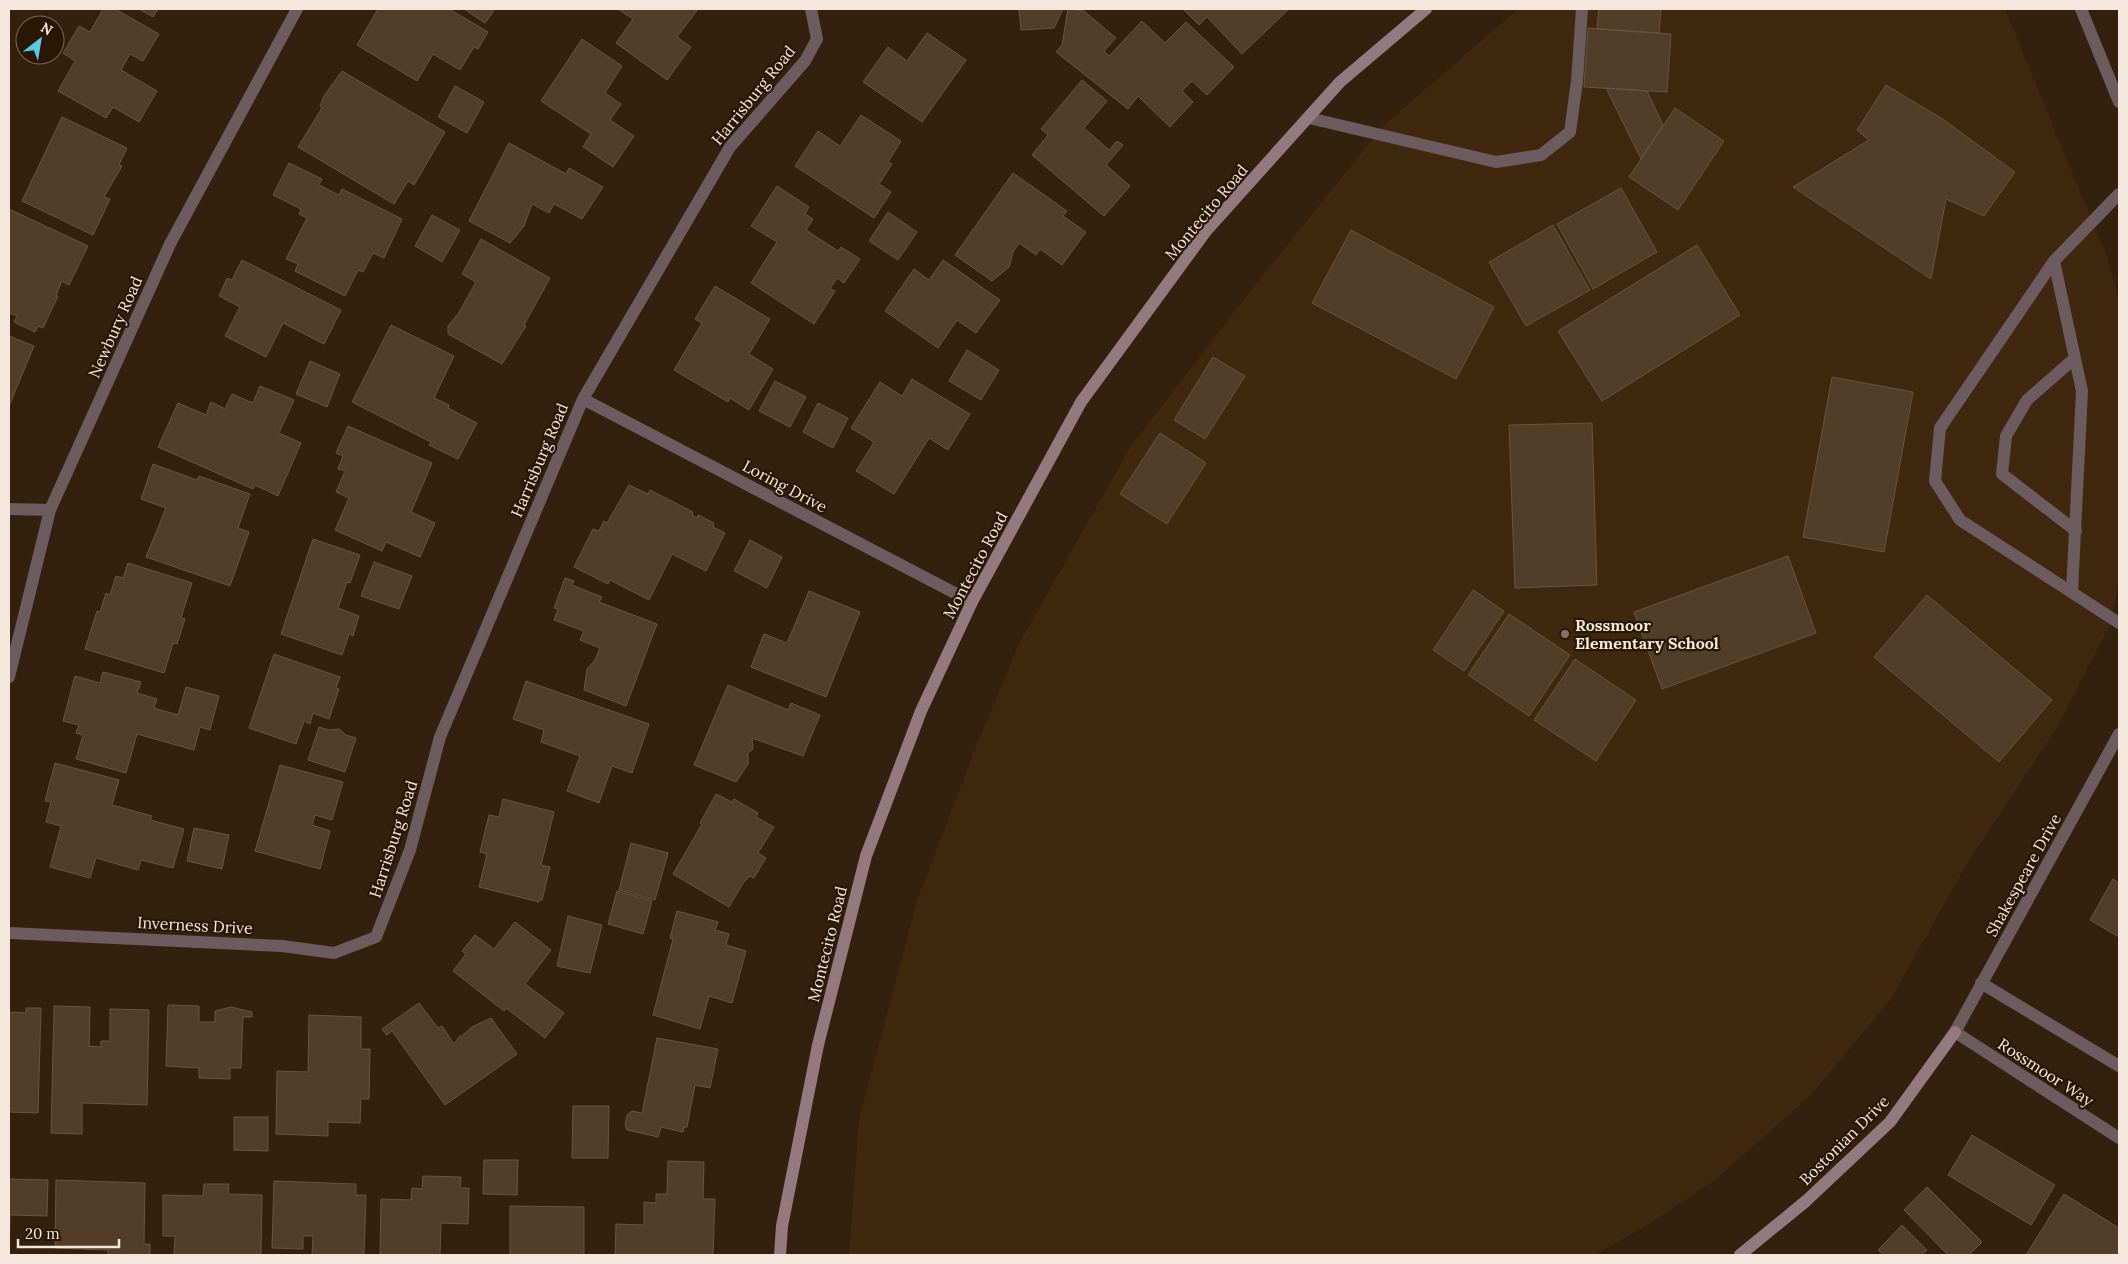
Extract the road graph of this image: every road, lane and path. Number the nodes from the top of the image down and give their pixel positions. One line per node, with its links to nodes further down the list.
1 (297, 9): 13 (street, Newbury Road)
2 (811, 9): 11 (street, Harrisburg Road)
3 (1426, 9): 7 (street, Montecito Road)
4 (1582, 9): 7 (street)
5 (2081, 9): 6 (street)
6 (2119, 99)
7 (1308, 118): 16 (street, Montecito Road)
8 (2119, 194): 9 (street)
9 (2054, 262): 10 (street); 15 (street)
10 (2075, 358): 14 (street); 14 (street)
11 (583, 399): 16 (street, Loring Drive); 21 (street, Harrisburg Road)
12 (9, 509): 13 (street)
13 (50, 510): 18 (street, Newbury Road)
14 (2076, 531): 15 (street)
15 (2072, 592): 17 (street)
16 (972, 602): 26 (street, Montecito Road)
17 (2119, 623)
18 (9, 677)
19 (2119, 734): 22 (street, Shakespeare Drive)
20 (9, 933): 21 (street, Inverness Drive)
21 (376, 937)
22 (1981, 983): 23 (street, Shakespeare Drive); 24 (street)
23 (1956, 1032): 25 (street, Rossmoor Way); 27 (street, Bostonian Drive)
24 (2119, 1066)
25 (2119, 1138)
26 (780, 1255)
27 (1740, 1255)

